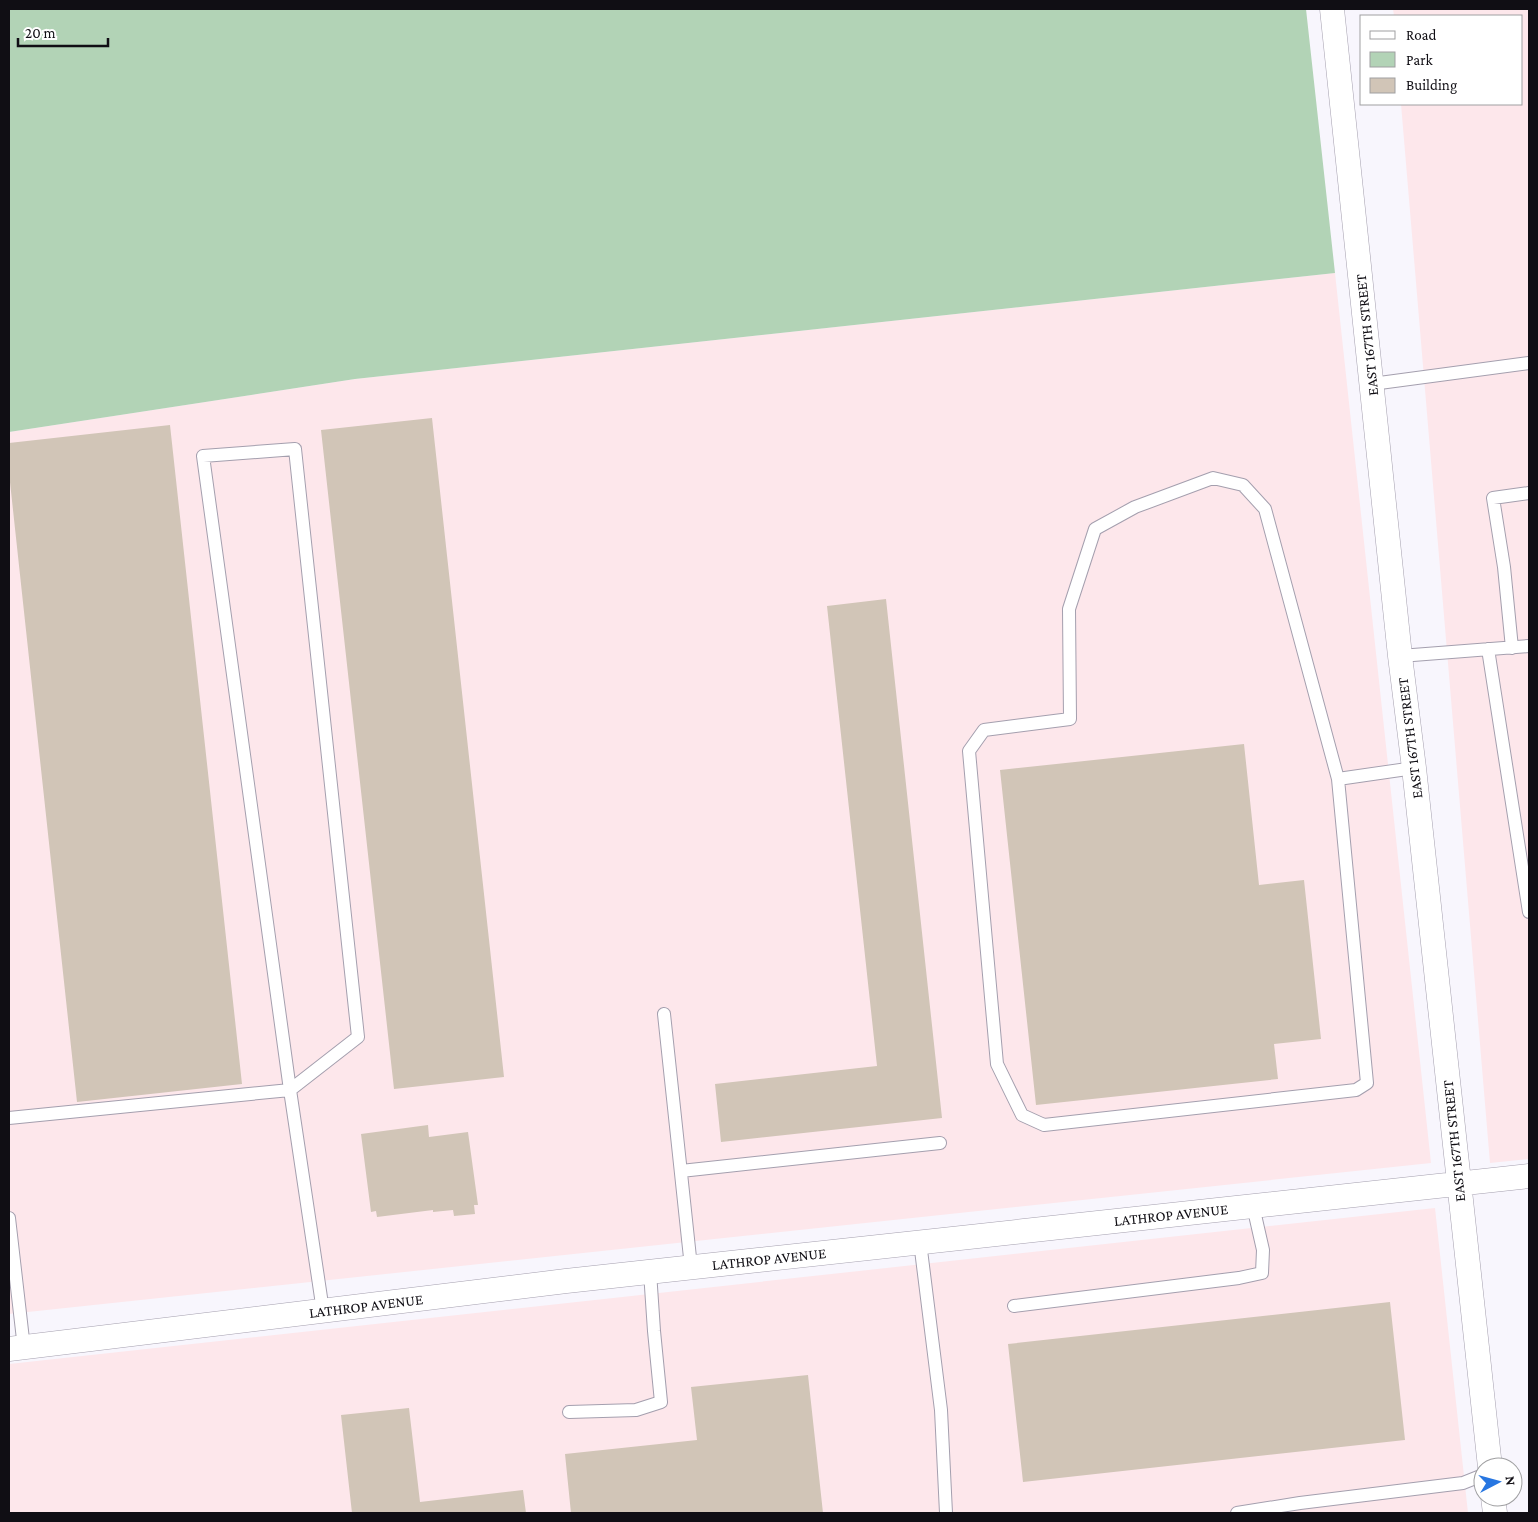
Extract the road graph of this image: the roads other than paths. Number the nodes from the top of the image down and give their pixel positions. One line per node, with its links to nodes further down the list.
1 (1332, 9): 3 (street, EAST 167TH STREET)
2 (1529, 363): 3 (lane)
3 (1372, 384): 8 (street, EAST 167TH STREET)
4 (1529, 493): 6 (lane)
5 (1529, 646): 6 (lane)
6 (1512, 648): 7 (lane)
7 (1488, 649): 8 (lane); 11 (lane)
8 (1400, 656): 9 (street, EAST 167TH STREET)
9 (1414, 768): 10 (lane); 18 (street, EAST 167TH STREET)
10 (1338, 779): 10 (lane)
11 (1529, 912)
12 (664, 1014): 16 (lane)
13 (290, 1090): 13 (lane); 14 (lane); 25 (lane)
14 (9, 1118)
15 (940, 1143): 16 (lane)
16 (681, 1171): 22 (lane)
17 (1529, 1176): 18 (street, LATHROP AVENUE)
18 (1459, 1183): 19 (street, LATHROP AVENUE); 28 (street, EAST 167TH STREET)
19 (1253, 1206): 21 (street, LATHROP AVENUE); 24 (lane)
20 (9, 1218): 26 (lane)
21 (920, 1242): 22 (street, LATHROP AVENUE); 30 (lane)
22 (691, 1267): 23 (street, LATHROP AVENUE)
23 (650, 1272): 25 (street, LATHROP AVENUE); 27 (lane)
24 (1014, 1306)
25 (323, 1311): 26 (street, LATHROP AVENUE)
26 (16, 1348)
27 (568, 1412)
28 (1489, 1457)
29 (1473, 1478): 31 (lane)
30 (946, 1513)
31 (1237, 1513)

